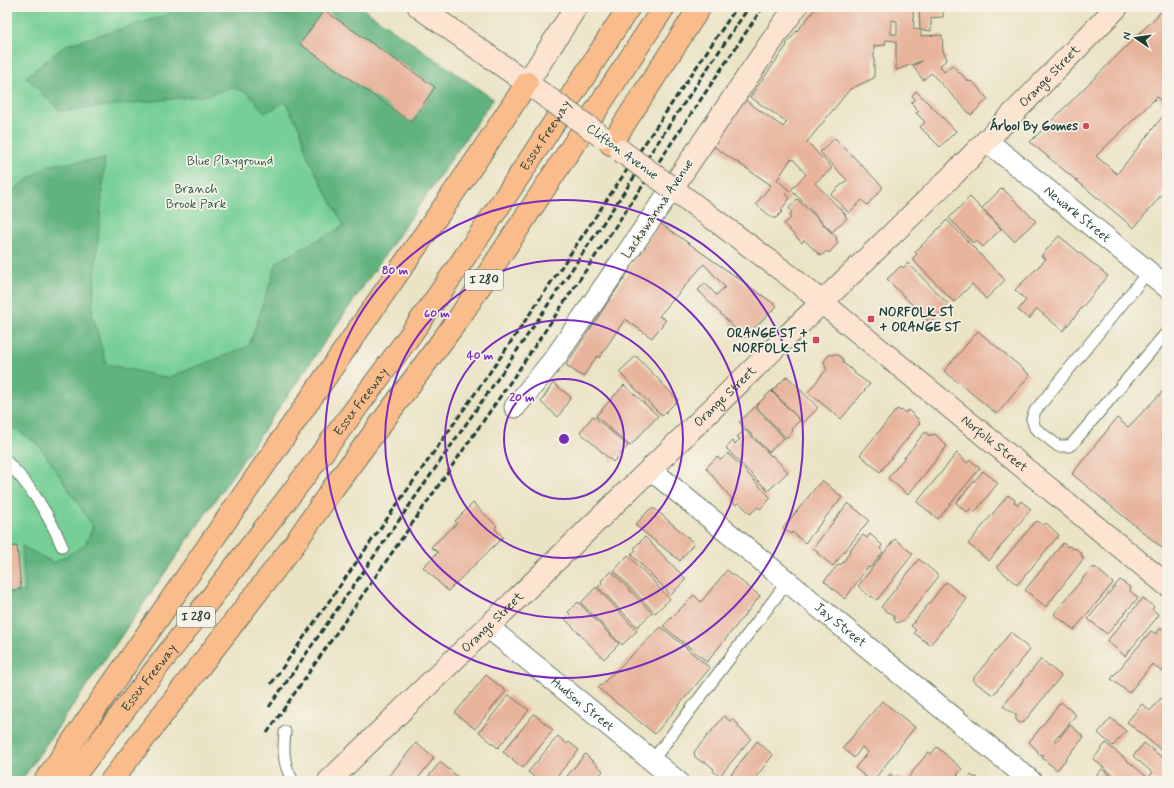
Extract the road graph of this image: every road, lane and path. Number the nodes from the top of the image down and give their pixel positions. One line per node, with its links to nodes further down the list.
1 (419, 7): 8 (main road, Clifton Avenue)
2 (576, 7): 8 (main road)
3 (629, 7): 26 (highway, Essex Freeway / I 280)
4 (664, 7): 27 (highway, I 280)
5 (700, 7): 10 (highway)
6 (796, 7): 11 (main road, Lackawanna Avenue)
7 (1117, 7): 9 (main road, Orange Street)
8 (527, 83): 10 (main road, Clifton Avenue, bridge); 25 (highway)
9 (987, 141): 12 (street, Newark Street); 14 (main road, Orange Street)
10 (611, 144): 11 (main road, Clifton Avenue, bridge)
11 (672, 188): 14 (main road, Clifton Avenue); 16 (street, Lackawanna Avenue)
12 (1148, 272): 13 (street, Newark Street); 15 (lane)
13 (1167, 287)
14 (822, 302): 18 (main road, Orange Street); 21 (main road, Norfolk Street)
15 (1167, 332)
16 (515, 407)
17 (7, 462): 19 (lane)
18 (650, 469): 20 (street, Jay Street); 22 (main road, Orange Street)
19 (62, 546)
20 (788, 581): 24 (lane); 31 (street, Jay Street)
21 (1167, 585)
22 (488, 627): 24 (street, Hudson Street); 29 (main road, Orange Street)
23 (285, 732): 28 (lane)
24 (652, 761): 30 (street, Hudson Street)
25 (45, 781)
26 (70, 781)
27 (111, 781)
28 (292, 781)
29 (328, 781)
30 (677, 781)
31 (1031, 781)

